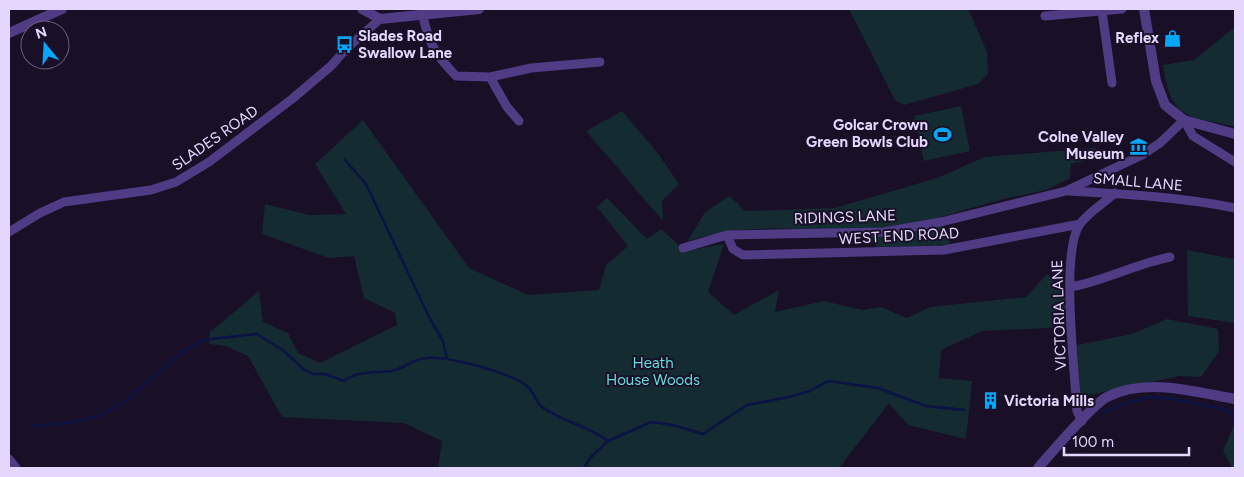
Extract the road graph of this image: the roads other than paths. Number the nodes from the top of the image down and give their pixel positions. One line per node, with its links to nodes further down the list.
1 (62, 9): 10 (street)
2 (362, 9): 9 (street)
3 (479, 9): 7 (street)
4 (1122, 9): 6 (street)
5 (1144, 9): 14 (street)
6 (1102, 11): 8 (street); 13 (street)
7 (424, 16): 9 (street); 12 (street)
8 (1045, 16)
9 (380, 19): 22 (street, SLADES ROAD)
10 (9, 33)
11 (600, 62): 12 (street)
12 (490, 76): 15 (street)
13 (1112, 83)
14 (1184, 120): 16 (street); 17 (street); 18 (street)
15 (519, 121)
16 (1235, 134)
17 (1235, 162)
18 (1066, 191): 19 (street, SMALL LANE); 23 (street, RIDINGS LANE)
19 (1115, 193): 20 (street, SMALL LANE); 21 (street, VICTORIA LANE)
20 (1235, 208)
21 (1080, 224): 23 (street, WEST END ROAD); 26 (street, VICTORIA LANE)
22 (9, 232)
23 (727, 235): 24 (street, RIDINGS LANE)
24 (683, 248)
25 (1170, 257): 26 (street)
26 (1070, 287): 28 (street, VICTORIA LANE)
27 (1235, 399): 28 (street)
28 (1082, 421): 31 (street)
29 (9, 459): 30 (street)
30 (16, 468)
31 (1038, 468)

